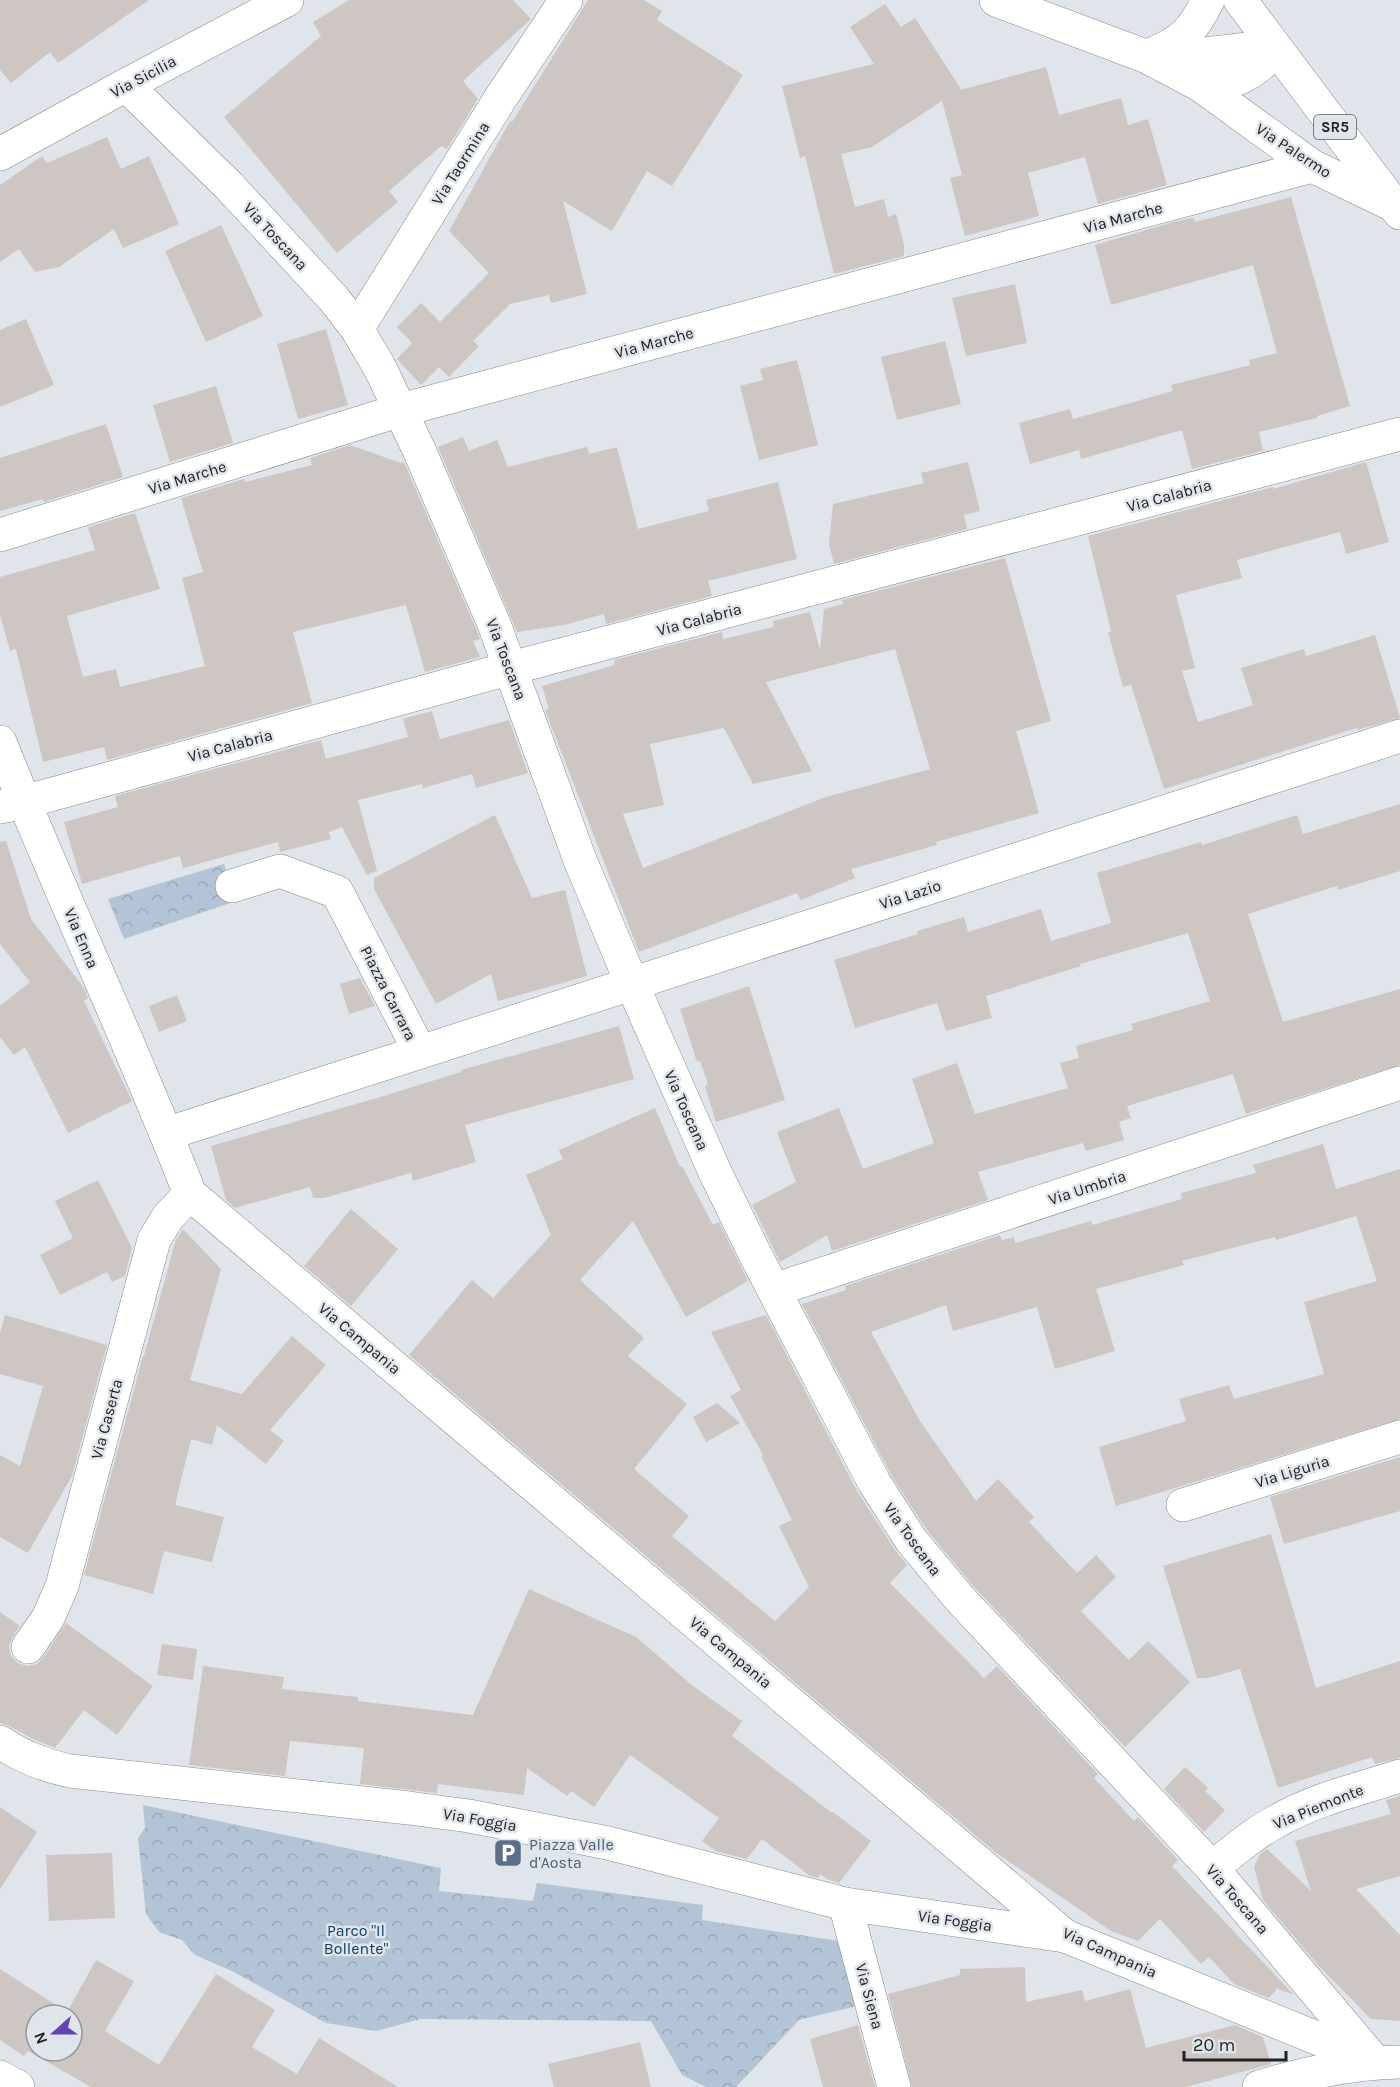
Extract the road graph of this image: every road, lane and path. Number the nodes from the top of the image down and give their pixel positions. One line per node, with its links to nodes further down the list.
1 (287, 0): 8 (street, Via Sicilia)
2 (566, 0): 13 (street, Via Taormina)
3 (996, 0): 7 (street, Via Palermo)
4 (1208, 0): 7 (street)
5 (1240, 0): 6 (street, SR5)
6 (1276, 50): 7 (street, Via Palermo); 9 (street); 12 (street, SR5)
7 (1145, 56): 9 (street, Via Palermo)
8 (126, 85): 10 (street, Via Sicilia); 13 (street, Via Toscana)
9 (1200, 85): 11 (street, Via Palermo)
10 (0, 154)
11 (1312, 166): 12 (street, Via Palermo); 14 (street, Via Marche)
12 (1397, 209)
13 (357, 328): 14 (street, Via Toscana)
14 (401, 410): 16 (street, Via Marche); 17 (street, Via Toscana)
15 (1400, 434): 17 (street, Via Calabria)
16 (0, 535)
17 (511, 668): 20 (street, Via Calabria); 22 (street, Via Toscana)
18 (1400, 736): 22 (street, Via Lazio)
19 (0, 742): 20 (street, Via Enna)
20 (12, 805): 25 (street, Via Enna)
21 (232, 886): 23 (street, Piazza Carrara)
22 (632, 984): 23 (street, Via Lazio); 27 (street, Via Toscana)
23 (420, 1052): 25 (street, Piazza Carrara)
24 (1400, 1083): 27 (street, Via Umbria)
25 (166, 1134): 26 (street, Via Campania)
26 (190, 1194): 30 (street, Via Caserta); 35 (street, Via Campania)
27 (774, 1290): 33 (street, Via Toscana)
28 (1400, 1437): 29 (street, Via Liguria)
29 (1183, 1505)
30 (28, 1647)
31 (0, 1742): 34 (street, Via Foggia)
32 (1400, 1776): 33 (street, Via Piemonte)
33 (1212, 1868): 36 (street, Via Toscana)
34 (845, 1904): 35 (street, Via Foggia); 39 (street, Via Siena)
35 (1065, 1936): 36 (street, Via Campania)
36 (1388, 2062): 40 (street)
37 (0, 2077): 38 (street)
38 (18, 2087)
39 (894, 2087)
40 (1259, 2087)

